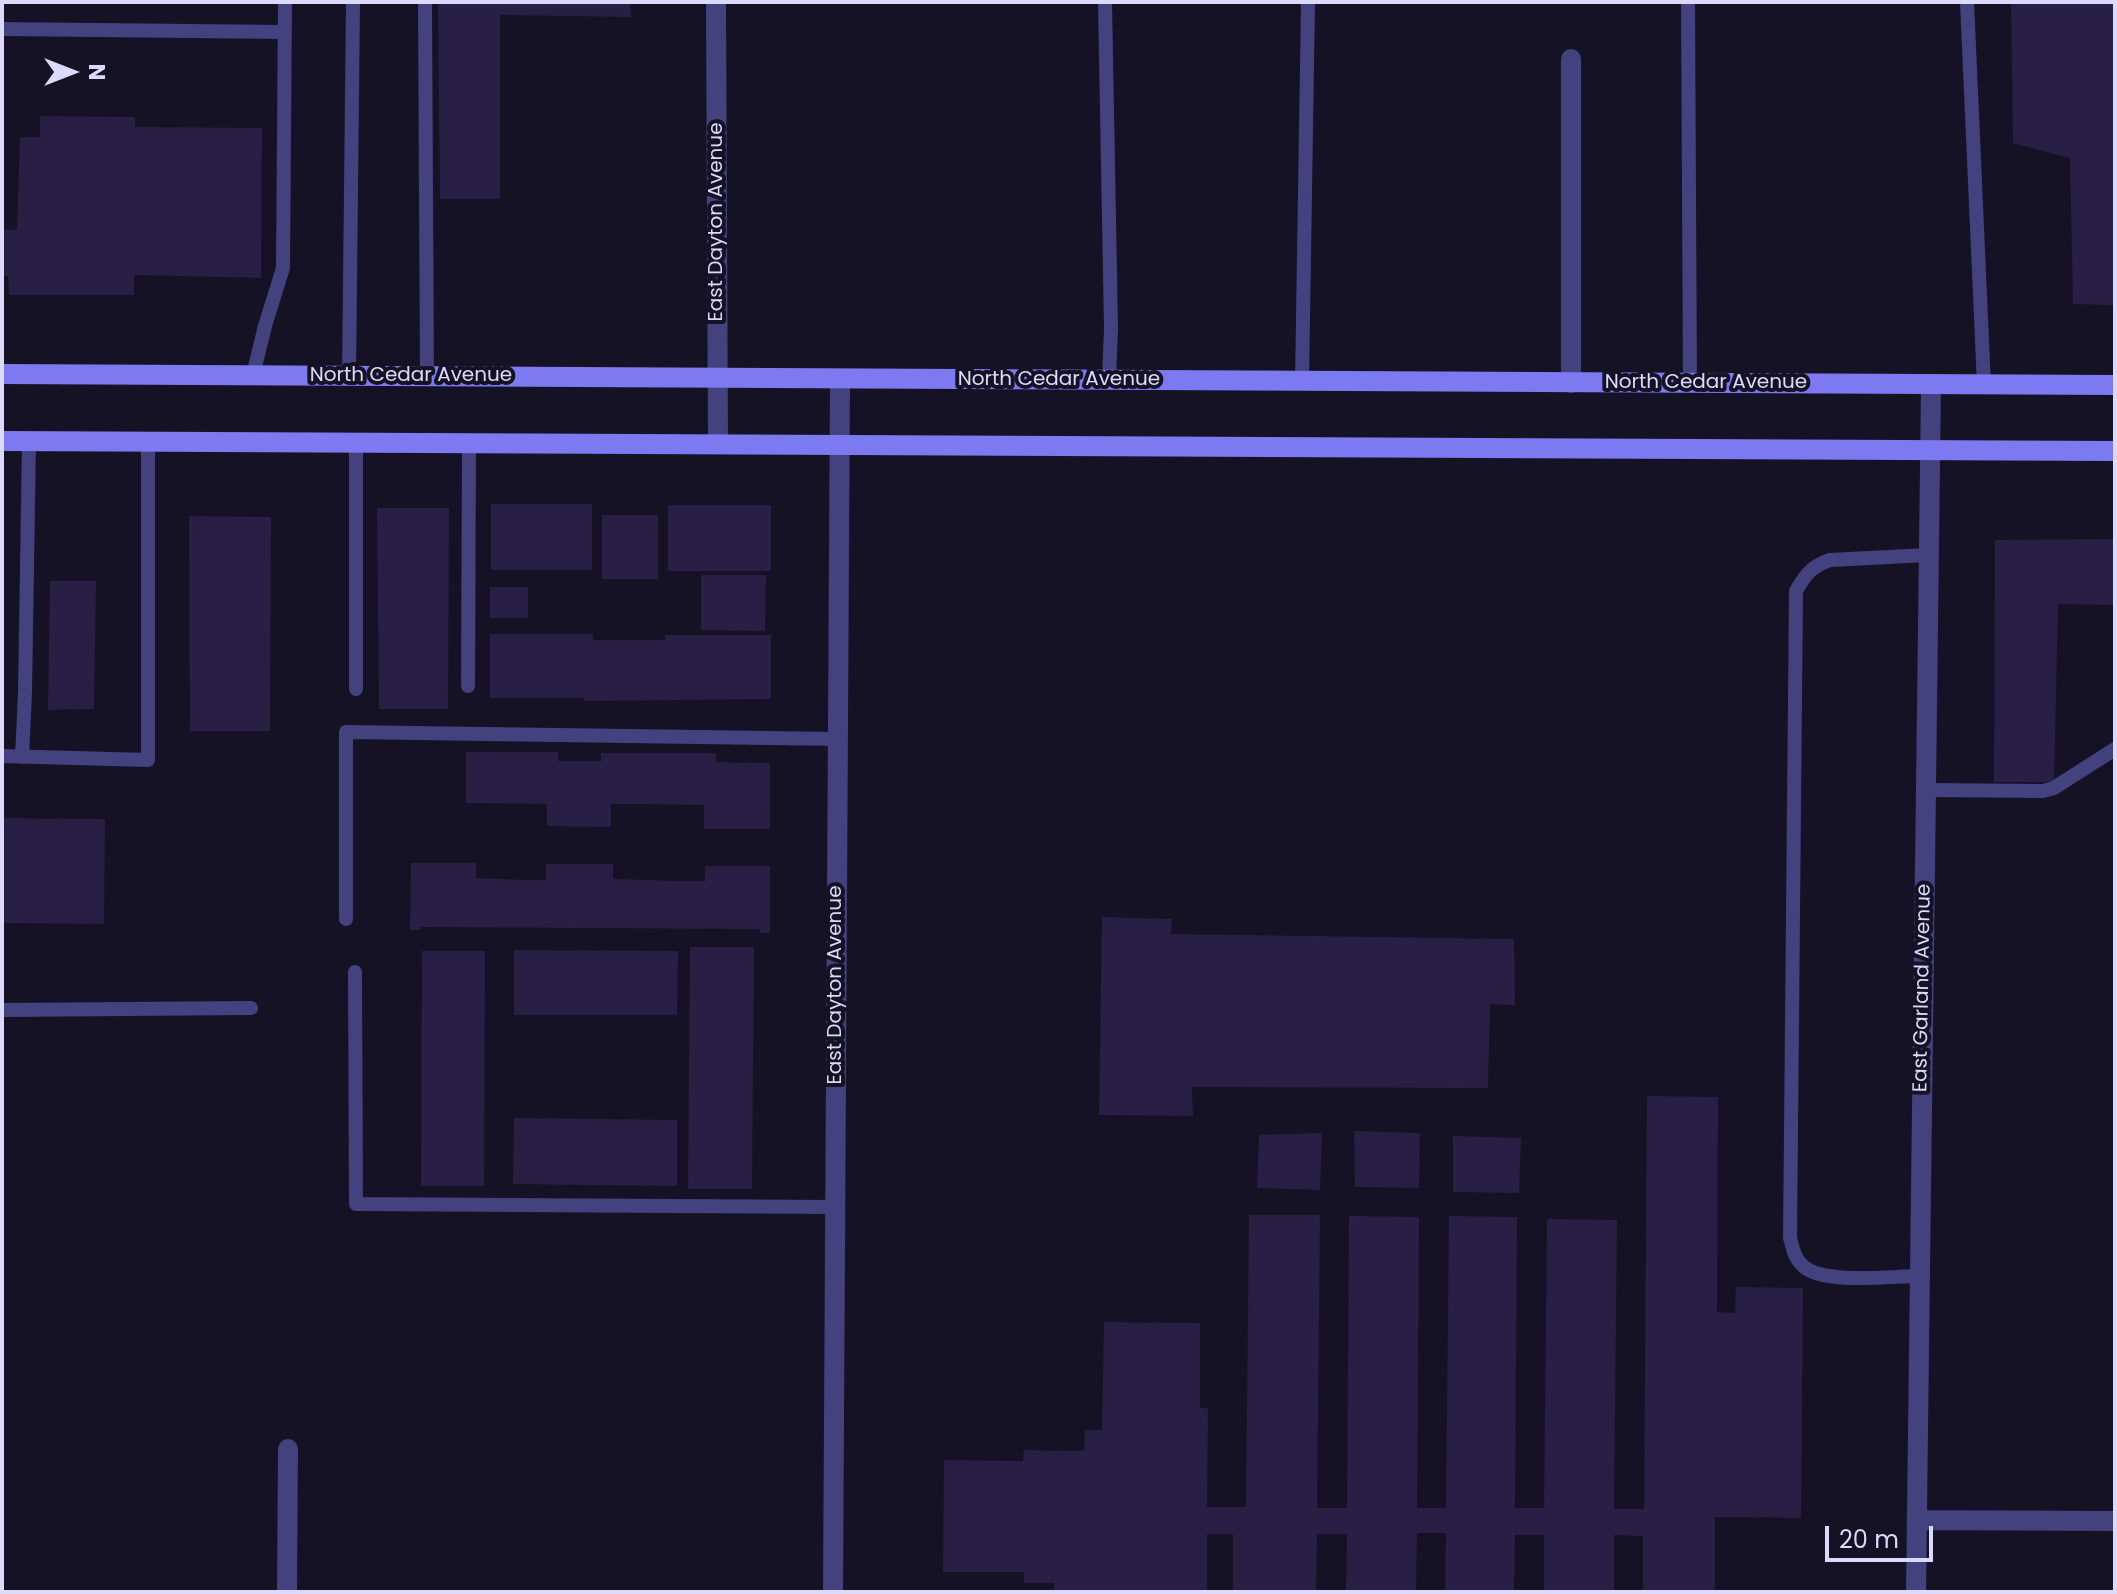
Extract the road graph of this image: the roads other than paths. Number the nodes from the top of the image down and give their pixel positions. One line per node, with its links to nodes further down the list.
1 (285, 2): 10 (lane)
2 (353, 2): 14 (lane)
3 (425, 2): 15 (lane)
4 (716, 2): 16 (street, East Dayton Avenue)
5 (1105, 2): 18 (lane)
6 (1308, 2): 19 (lane)
7 (1688, 2): 21 (lane)
8 (1967, 2): 23 (lane)
9 (2, 29): 10 (lane)
10 (284, 32): 13 (lane)
11 (1571, 59): 20 (street)
12 (2, 374): 13 (main road, North Cedar Avenue)
13 (253, 375): 14 (main road, North Cedar Avenue)
14 (349, 376): 15 (main road, North Cedar Avenue)
15 (427, 376): 16 (main road, North Cedar Avenue)
16 (718, 378): 17 (main road, North Cedar Avenue); 30 (street, East Dayton Avenue)
17 (840, 379): 18 (main road, North Cedar Avenue); 31 (street, East Dayton Avenue)
18 (1109, 380): 19 (main road, North Cedar Avenue)
19 (1302, 382): 20 (main road, North Cedar Avenue)
20 (1571, 383): 21 (main road, North Cedar Avenue)
21 (1690, 384): 22 (main road, North Cedar Avenue)
22 (1931, 384): 23 (main road, North Cedar Avenue); 32 (street, East Garland Avenue)
23 (1984, 385): 24 (main road, North Cedar Avenue)
24 (2115, 385)
25 (148, 440): 27 (main road); 28 (main road); 40 (lane)
26 (2, 441): 27 (main road)
27 (29, 441): 40 (lane)
28 (356, 441): 29 (main road); 36 (lane)
29 (469, 442): 30 (main road); 35 (lane)
30 (718, 443): 31 (main road)
31 (840, 443): 32 (main road); 37 (street, East Dayton Avenue)
32 (1929, 450): 33 (main road); 34 (street, East Garland Avenue)
33 (2115, 451)
34 (1928, 555): 41 (street, East Garland Avenue); 47 (lane)
35 (468, 686)
36 (356, 689)
37 (838, 739): 42 (lane); 46 (street, East Dayton Avenue)
38 (2115, 749): 41 (lane)
39 (2, 756): 40 (lane)
40 (22, 757)
41 (1926, 790): 47 (street, East Garland Avenue)
42 (346, 919)
43 (355, 972): 46 (lane)
44 (251, 1008): 45 (lane)
45 (2, 1010)
46 (835, 1207): 52 (street, East Dayton Avenue)
47 (1920, 1276): 49 (street, East Garland Avenue)
48 (288, 1449): 51 (street)
49 (1917, 1520): 50 (street); 53 (street, East Garland Avenue)
50 (2115, 1521)
51 (287, 1592)
52 (833, 1592)
53 (1916, 1592)

